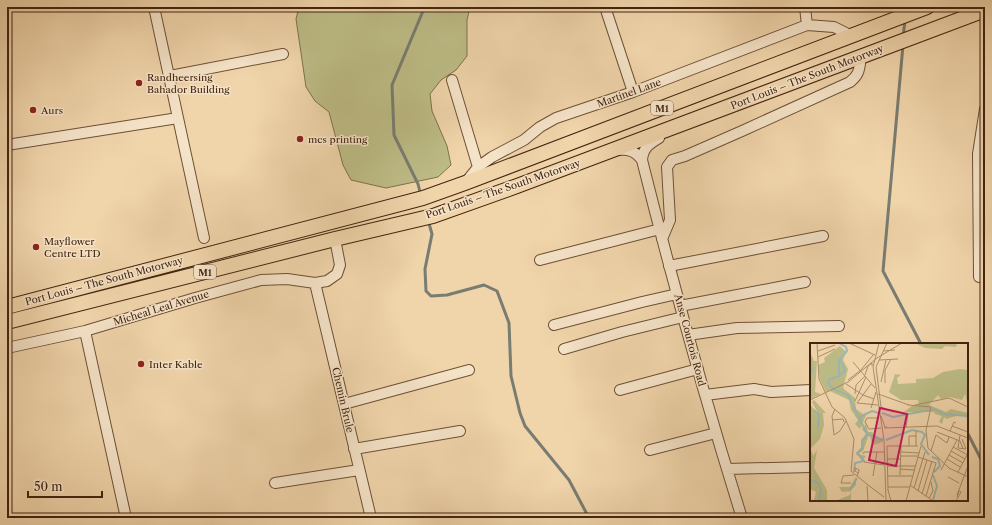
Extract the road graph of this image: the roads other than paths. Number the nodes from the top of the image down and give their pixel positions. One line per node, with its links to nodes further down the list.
1 (154, 7): 10 (street)
2 (605, 7): 12 (street)
3 (805, 7): 6 (street)
4 (924, 8): 7 (highway, Port Louis – The South Motorway / M1)
5 (985, 10): 9 (highway, Port Louis – The South Motorway / M1)
6 (807, 25): 7 (street); 12 (street, Martinel Lane)
7 (852, 36): 20 (highway, Port Louis – The South Motorway / M1)
8 (283, 54): 10 (street)
9 (861, 57): 15 (highway, Port Louis – The South Motorway / M1); 25 (street)
10 (170, 76): 14 (street)
11 (452, 80): 19 (street)
12 (633, 92): 19 (street, Martinel Lane)
13 (985, 109): 28 (street)
14 (178, 118): 16 (street); 23 (street)
15 (688, 122): 17 (highway, Port Louis – The South Motorway / M1); 18 (street)
16 (7, 145)
17 (609, 151): 18 (street); 24 (highway, Port Louis – The South Motorway / M1)
18 (642, 160): 21 (street, Anse Courtois Road)
19 (478, 167): 20 (street, Martinel Lane)
20 (464, 183): 33 (highway, Port Louis – The South Motorway / M1)
21 (660, 229): 25 (street, Anse Courtois Road); 26 (street)
22 (822, 236): 27 (street)
23 (204, 238)
24 (335, 239): 29 (street); 35 (highway, Port Louis – The South Motorway / M1)
25 (662, 239): 27 (street, Anse Courtois Road)
26 (540, 260)
27 (669, 266): 31 (street, Anse Courtois Road)
28 (979, 277)
29 (315, 282): 38 (street, Micheal Leal Avenue); 47 (street, Chemin Brule)
30 (805, 282): 32 (street)
31 (677, 294): 32 (street, Anse Courtois Road); 36 (street)
32 (680, 306): 34 (street, Anse Courtois Road)
33 (7, 307)
34 (683, 317): 39 (street, Anse Courtois Road); 41 (street)
35 (7, 322)
36 (554, 325)
37 (839, 326): 39 (street)
38 (84, 331): 40 (street, Micheal Leal Avenue); 56 (street)
39 (688, 335): 42 (street, Anse Courtois Road)
40 (7, 348)
41 (564, 349)
42 (698, 369): 44 (street); 46 (street, Anse Courtois Road)
43 (469, 370): 47 (street)
44 (620, 390)
45 (810, 390): 46 (street)
46 (705, 395): 49 (street, Anse Courtois Road)
47 (344, 404): 50 (street, Chemin Brule)
48 (460, 431): 50 (street)
49 (716, 433): 51 (street); 53 (street, Anse Courtois Road)
50 (354, 449): 54 (street, Chemin Brule)
51 (650, 450)
52 (810, 467): 53 (street)
53 (727, 469): 58 (street, Anse Courtois Road)
54 (360, 470): 55 (street); 57 (street, Chemin Brule)
55 (275, 483)
56 (126, 518)
57 (371, 518)
58 (742, 518)

